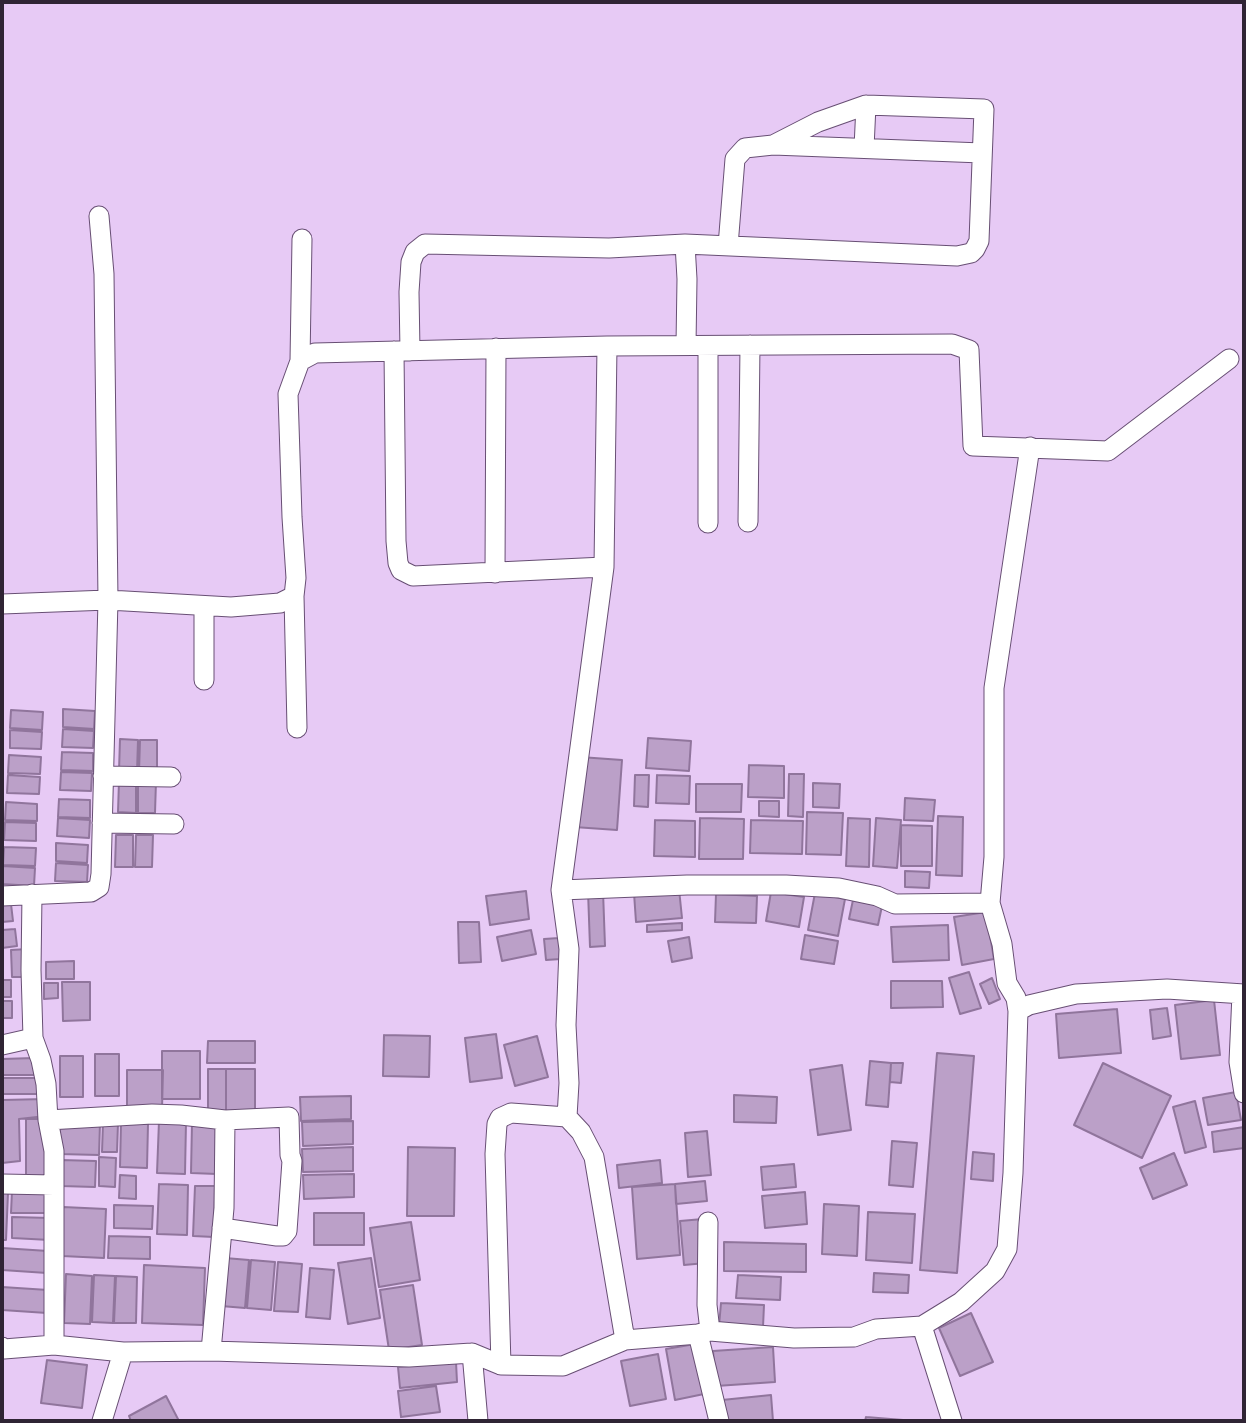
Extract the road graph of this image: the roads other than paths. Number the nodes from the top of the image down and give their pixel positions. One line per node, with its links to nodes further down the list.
1 (866, 105): 2 (street); 3 (street); 4 (street)
2 (773, 145): 3 (street); 8 (street)
3 (864, 148): 4 (street)
4 (982, 153): 8 (street)
5 (99, 216): 23 (street)
6 (302, 239): 16 (street)
7 (685, 244): 8 (street); 9 (street); 14 (street)
8 (728, 246)
9 (685, 345): 10 (street); 12 (street)
10 (708, 345): 11 (street); 19 (street)
11 (750, 345): 17 (street); 18 (street)
12 (607, 346): 13 (street); 20 (street)
13 (496, 348): 14 (street); 21 (street)
14 (402, 351): 16 (street); 21 (street)
15 (1229, 359): 17 (street)
16 (300, 361): 22 (street)
17 (1030, 447): 35 (street)
18 (748, 522)
19 (708, 523)
20 (604, 567): 21 (street); 32 (street)
21 (495, 573)
22 (294, 596): 25 (street); 27 (street)
23 (108, 600): 24 (street); 25 (street); 28 (street)
24 (2, 604)
25 (204, 607): 26 (street)
26 (204, 680)
27 (297, 728)
28 (103, 776): 29 (street); 30 (street)
29 (171, 777)
30 (102, 823): 31 (street); 33 (street)
31 (174, 824)
32 (561, 890): 35 (street); 41 (street)
33 (32, 894): 34 (street); 38 (street)
34 (2, 896)
35 (990, 903): 37 (street)
36 (1243, 994): 37 (street); 40 (street)
37 (1018, 1011): 48 (street)
38 (33, 1038): 39 (street); 42 (street)
39 (2, 1045)
40 (1244, 1093)
41 (567, 1117): 50 (street); 56 (street)
42 (48, 1120): 43 (street); 45 (street)
43 (225, 1120): 47 (street); 47 (street)
44 (2, 1184): 45 (street)
45 (54, 1185): 51 (street)
46 (708, 1222): 49 (street)
47 (222, 1228): 53 (street)
48 (922, 1326): 49 (street); 60 (street)
49 (704, 1332): 50 (street); 59 (street)
50 (625, 1340): 56 (street)
51 (54, 1345): 52 (street); 54 (street)
52 (2, 1347)
53 (211, 1350): 54 (street); 55 (street)
54 (123, 1352): 57 (street)
55 (472, 1353): 56 (street); 58 (street)
56 (501, 1365)
57 (102, 1421)
58 (478, 1421)
59 (719, 1421)
60 (952, 1421)

